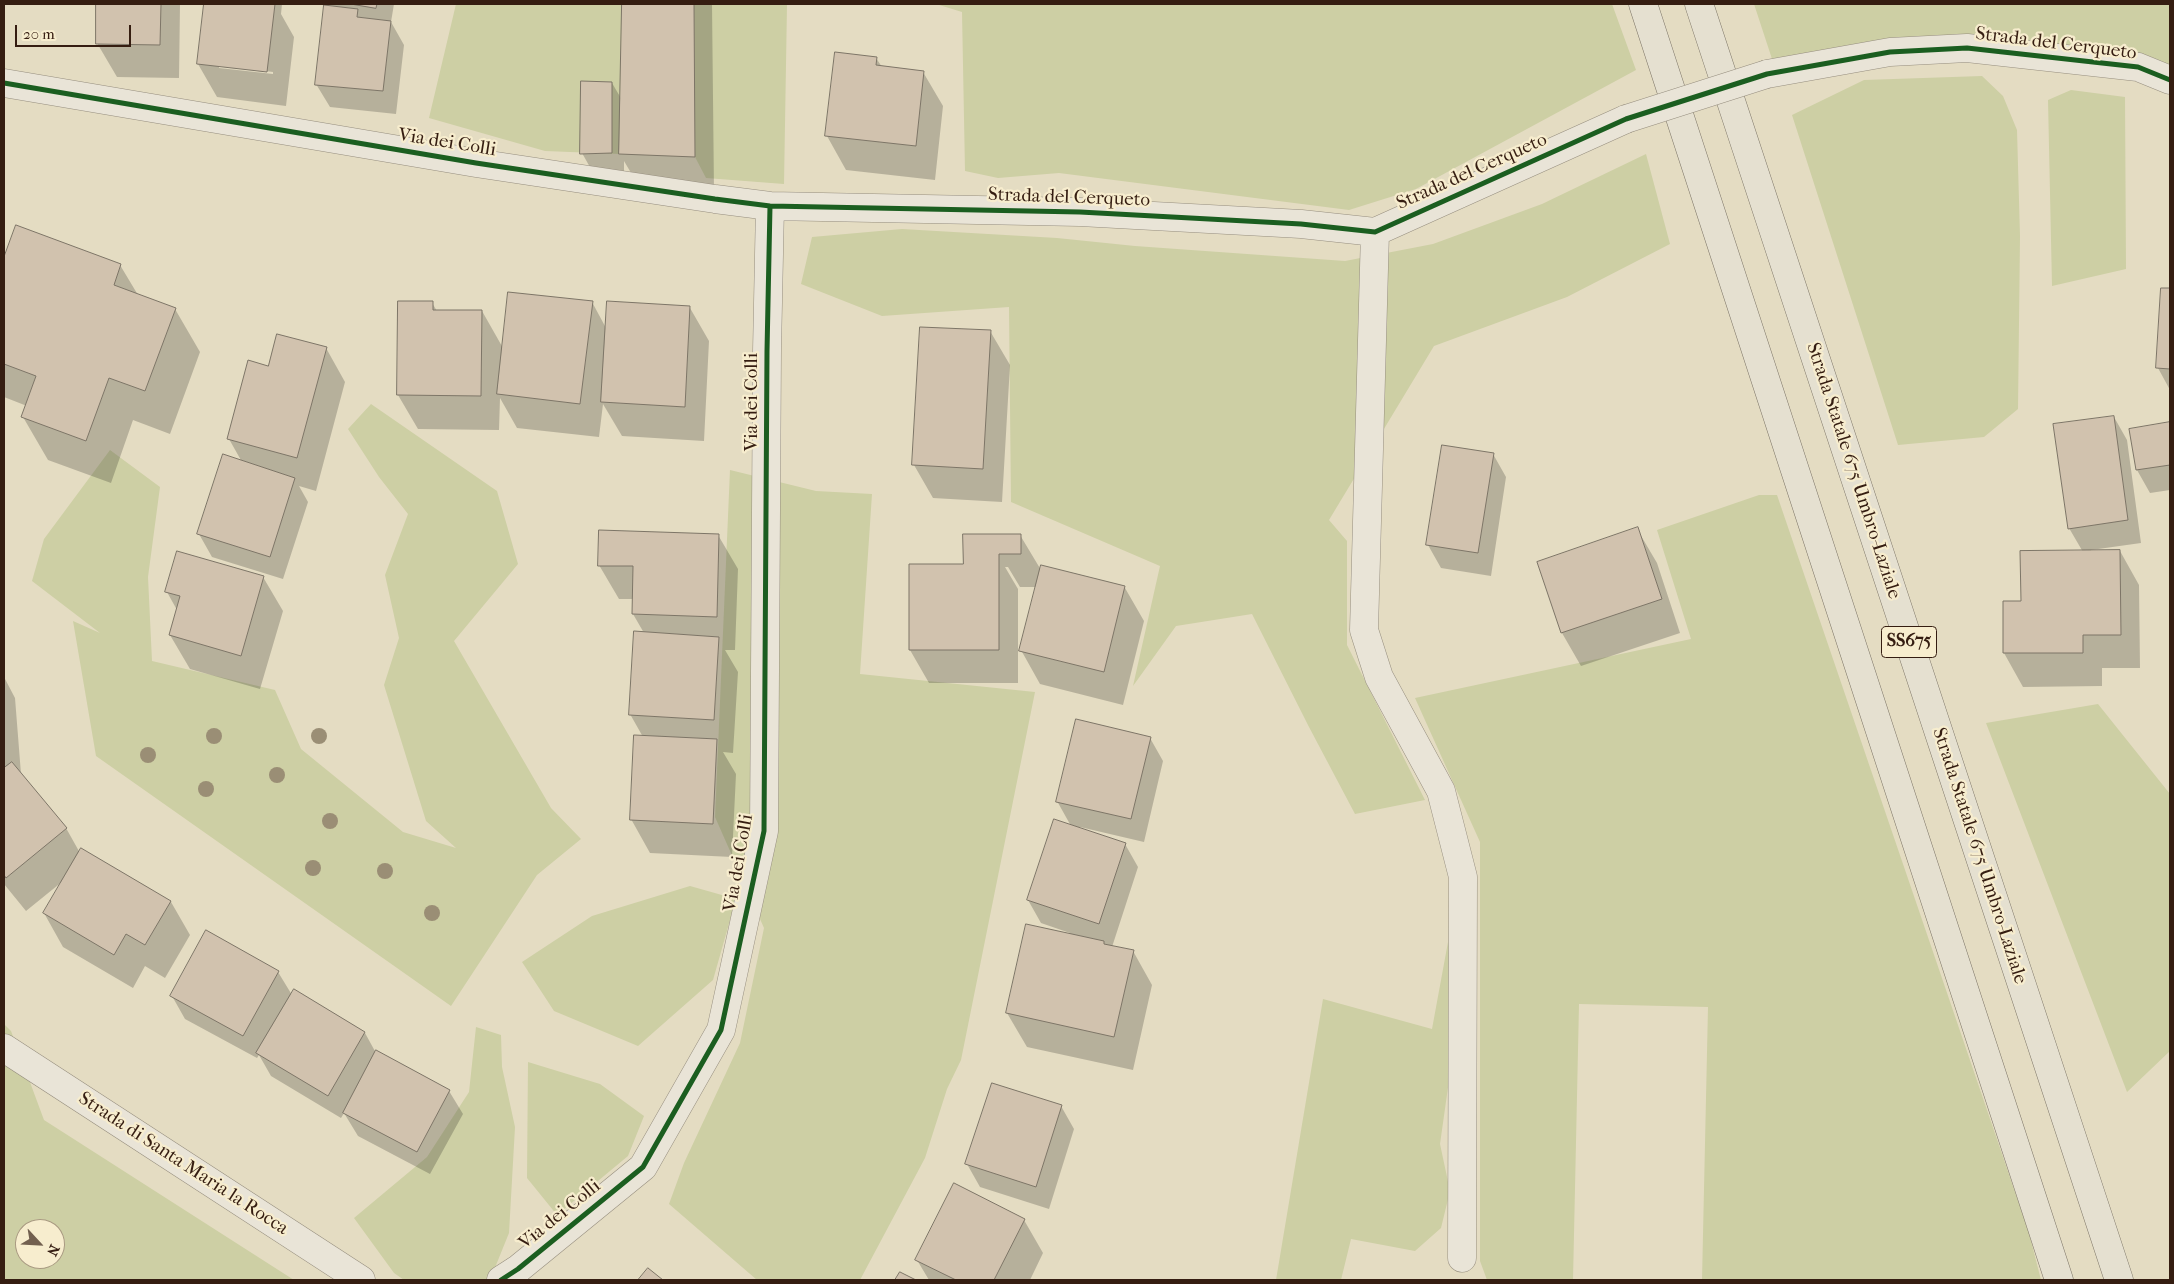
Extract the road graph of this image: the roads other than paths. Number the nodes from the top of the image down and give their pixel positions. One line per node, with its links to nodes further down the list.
1 (1642, 4): 11 (highway, SS675)
2 (1698, 4): 12 (highway, Strada Statale 675 Umbro-Laziale / SS675)
3 (2170, 80): 6 (street, Strada del Cerqueto, bridge)
4 (4, 84): 5 (street, Via dei Colli)
5 (770, 206): 6 (street, Strada del Cerqueto); 10 (street, Via dei Colli)
6 (1375, 232): 8 (street)
7 (4, 1048): 9 (street, Strada di Santa Maria la Rocca)
8 (1462, 1258)
9 (361, 1280)
10 (501, 1280)
11 (2060, 1280)
12 (2119, 1280)

